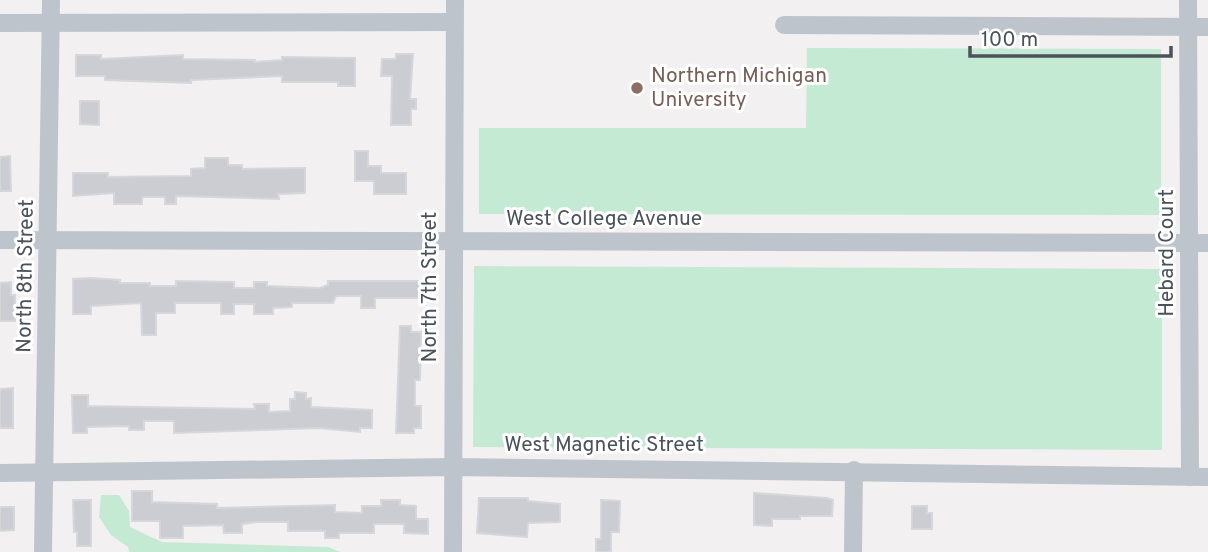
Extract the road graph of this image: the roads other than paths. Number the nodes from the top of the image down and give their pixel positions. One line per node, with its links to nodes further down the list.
1 (51, 0): 6 (street, North 8th Street)
2 (456, 0): 4 (street, North 7th Street)
3 (1188, 0): 8 (street, Hebard Court)
4 (455, 22): 6 (street); 12 (street, North 7th Street)
5 (0, 23): 6 (street)
6 (51, 23): 11 (street, North 8th Street)
7 (784, 25): 8 (street)
8 (1188, 27): 9 (street); 13 (street, Hebard Court)
9 (1208, 27)
10 (0, 240): 11 (street, West College Avenue)
11 (49, 240): 12 (street, West College Avenue); 16 (street, North 8th Street)
12 (452, 242): 13 (street, West College Avenue); 14 (street, North 7th Street)
13 (1199, 243): 18 (street, Hebard Court)
14 (453, 467): 15 (street, West Magnetic Street); 16 (street, West Magnetic Street); 20 (street, North 7th Street)
15 (854, 470): 18 (street, West Magnetic Street); 21 (street)
16 (45, 471): 17 (street, West Magnetic Street); 19 (street, North 8th Street)
17 (0, 473)
18 (1199, 477)
19 (43, 552)
20 (453, 552)
21 (853, 552)

